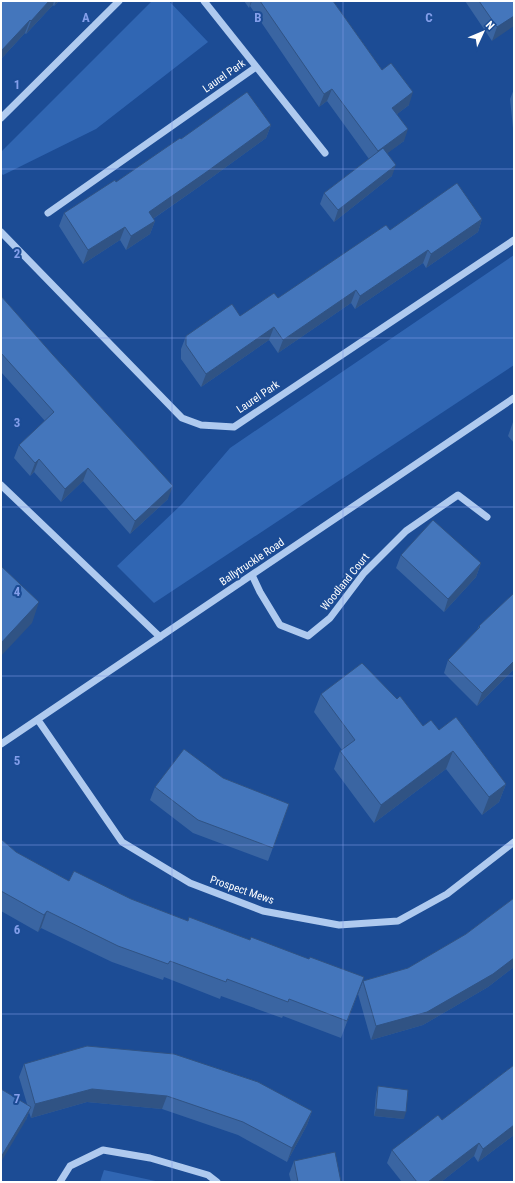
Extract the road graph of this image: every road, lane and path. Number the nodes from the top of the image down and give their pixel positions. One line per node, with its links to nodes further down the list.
1 (119, 1): 4 (street)
2 (204, 1): 3 (street, Laurel Park)
3 (256, 67): 5 (street, Laurel Park); 6 (street, Laurel Park)
4 (1, 118)
5 (325, 153)
6 (48, 213)
7 (1, 232): 8 (street, Laurel Park)
8 (514, 240)
9 (514, 398): 12 (street, Ballytruckle Road)
10 (1, 485): 13 (street)
11 (487, 517): 12 (street, Woodland Court)
12 (252, 575): 13 (street, Ballytruckle Road)
13 (160, 637): 14 (street, Ballytruckle Road)
14 (38, 720): 15 (street, Ballytruckle Road); 16 (street, Prospect Mews)
15 (1, 744)
16 (514, 842)
17 (60, 1182): 18 (street)
18 (217, 1182)

